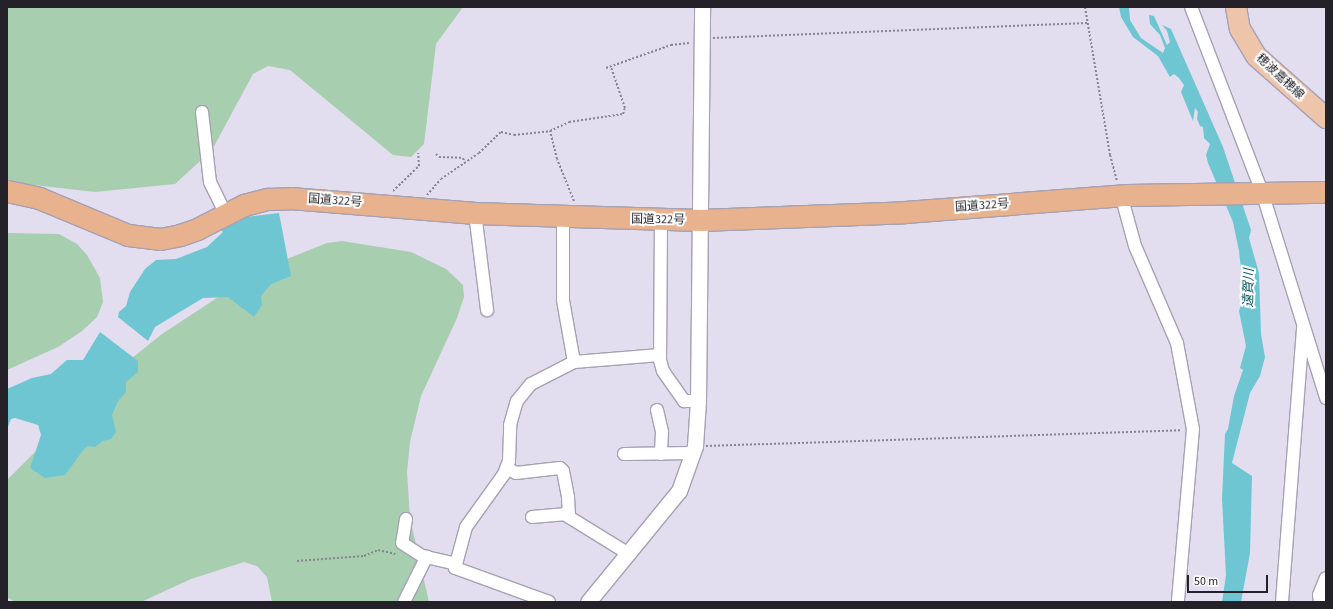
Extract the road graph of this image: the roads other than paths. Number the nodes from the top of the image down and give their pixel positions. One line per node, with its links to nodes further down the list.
1 (702, 7): 14 (street)
2 (1191, 7): 7 (street)
3 (1236, 7): 5 (main road, 穂波嘉穂線)
4 (202, 112): 10 (street)
5 (1326, 118)
6 (7, 191): 10 (highway, 国道322号)
7 (1260, 192): 8 (highway, 国道322号); 9 (highway, 国道322号); 16 (street)
8 (1326, 192)
9 (1124, 195): 14 (highway, 国道322号); 36 (street)
10 (225, 213): 11 (highway, 国道322号)
11 (476, 213): 12 (highway, 国道322号); 15 (street)
12 (571, 217): 13 (highway, 国道322号); 18 (street)
13 (661, 220): 14 (highway, 国道322号); 17 (street)
14 (700, 220): 20 (street)
15 (487, 310)
16 (1303, 320): 19 (street); 37 (street)
17 (660, 355): 18 (street); 20 (street)
18 (574, 362): 25 (street)
19 (1326, 398)
20 (698, 401): 22 (street)
21 (657, 410): 24 (street)
22 (694, 450): 24 (street); 29 (street)
23 (624, 454): 24 (street)
24 (661, 454)
25 (507, 468): 26 (street); 31 (street)
26 (569, 516): 27 (street); 29 (street)
27 (532, 517)
28 (406, 519): 30 (street)
29 (629, 554): 35 (street)
30 (427, 556): 31 (street); 33 (street)
31 (456, 564): 34 (street)
32 (1326, 578): 38 (street)
33 (404, 602)
34 (549, 602)
35 (588, 602)
36 (1178, 602)
37 (1282, 602)
38 (1320, 602)

